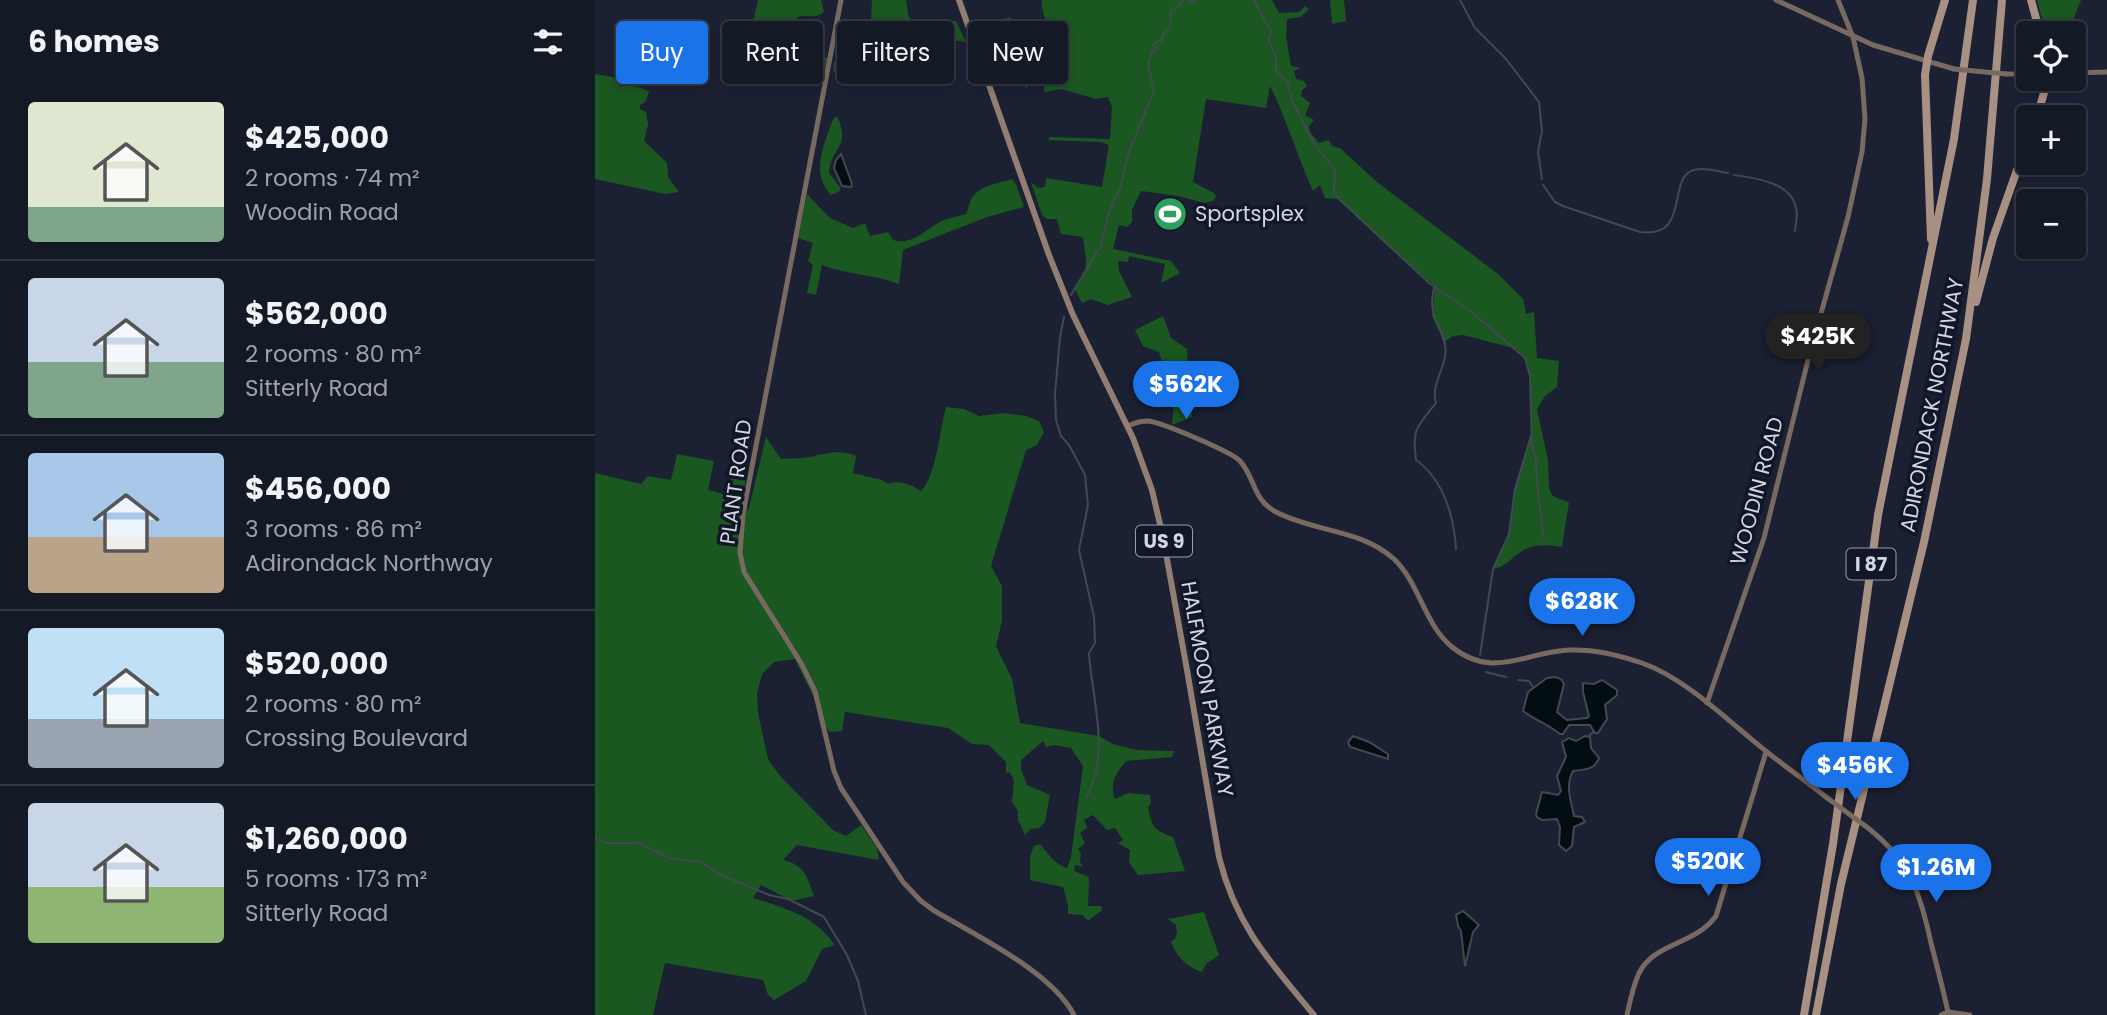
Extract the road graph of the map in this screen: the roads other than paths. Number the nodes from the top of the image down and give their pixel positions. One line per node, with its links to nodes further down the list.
1 (841, 0): 26 (street, PLANT ROAD)
2 (959, 0): 22 (main road, HALFMOON PARKWAY / US 9)
3 (1776, 0): 11 (street)
4 (1838, 0): 9 (street, WOODIN ROAD)
5 (1945, 0): 15 (highway)
6 (1973, 0): 20 (highway, ADIRONDACK NORTHWAY / I 87)
7 (2002, 0): 21 (highway, ADIRONDACK NORTHWAY / I 87)
8 (2031, 0): 10 (highway)
9 (1846, 18): 11 (street); 12 (street, WOODIN ROAD)
10 (2037, 21)
11 (1834, 28): 12 (street)
12 (1853, 37): 13 (street); 14 (street, WOODIN ROAD)
13 (1873, 45): 14 (street); 15 (street)
14 (1858, 55): 23 (street, WOODIN ROAD)
15 (1926, 62): 18 (street, bridge); 20 (highway)
16 (2107, 72): 17 (street)
17 (2086, 73)
18 (2016, 74)
19 (2016, 173): 21 (highway)
20 (1931, 257): 29 (highway, ADIRONDACK NORTHWAY / I 87)
21 (1966, 339): 30 (highway, ADIRONDACK NORTHWAY / I 87)
22 (1128, 426): 23 (street); 27 (main road, HALFMOON PARKWAY / US 9)
23 (1707, 703): 24 (street)
24 (1766, 752): 25 (street, bridge); 28 (street)
25 (1948, 1012): 31 (street); 32 (street)
26 (1074, 1015)
27 (1314, 1015)
28 (1627, 1015)
29 (1804, 1015)
30 (1816, 1015)
31 (1941, 1015)
32 (1970, 1015)

